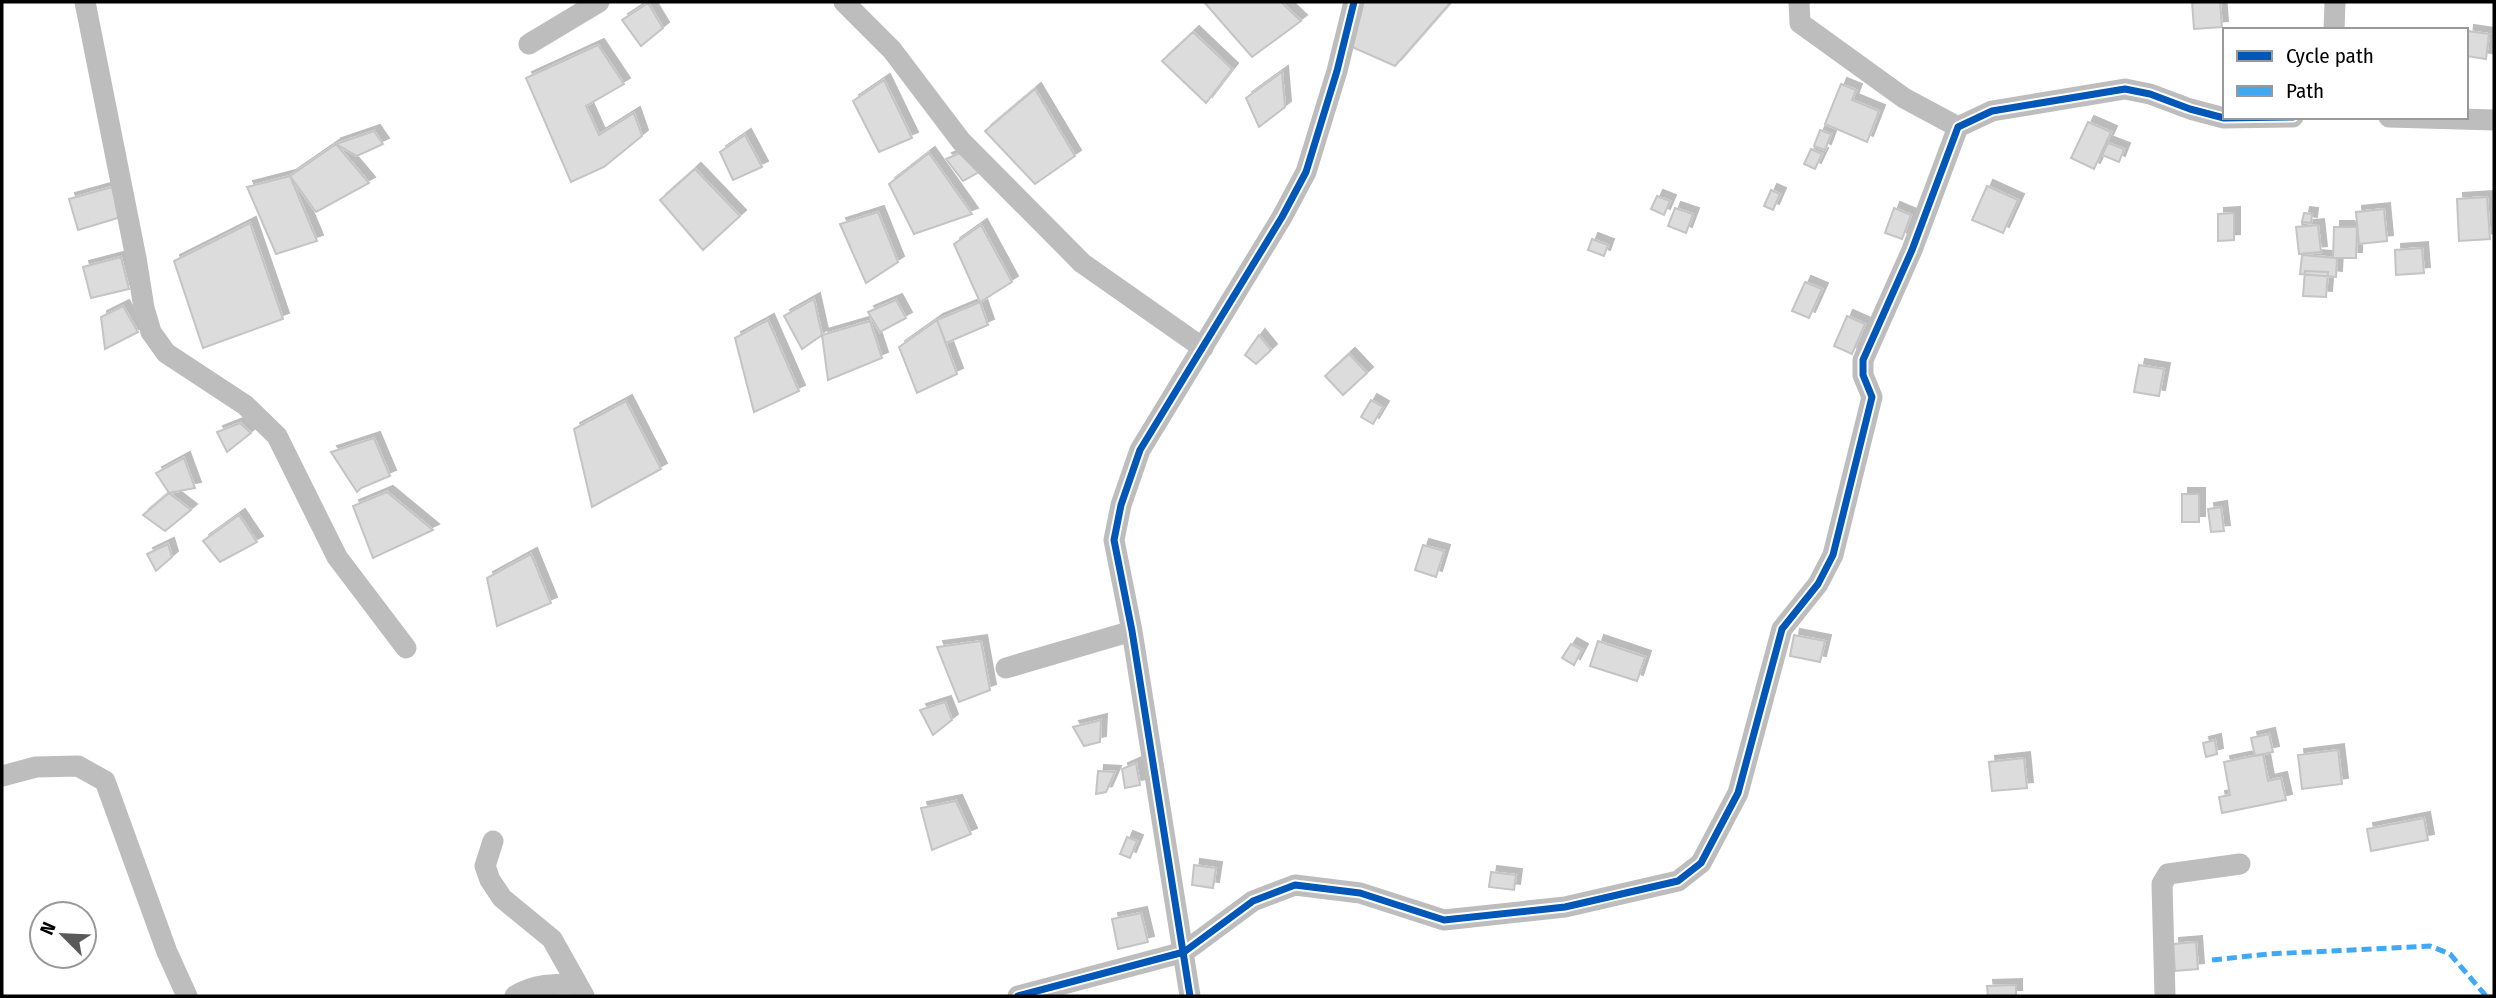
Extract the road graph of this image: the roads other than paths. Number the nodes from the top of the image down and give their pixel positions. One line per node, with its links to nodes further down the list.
1 (85, 2): 15 (street)
2 (599, 2): 8 (street)
3 (844, 2): 13 (street)
4 (1354, 2): 13 (street)
5 (1799, 2): 12 (street)
6 (2335, 2): 7 (street)
7 (2334, 28)
8 (529, 44)
9 (2223, 118): 12 (street)
10 (2459, 119): 11 (street)
11 (2494, 120)
12 (1958, 127): 20 (street)
13 (1203, 348): 14 (street)
14 (1132, 631): 16 (street); 20 (street)
15 (406, 648)
16 (1006, 668)
17 (2, 776): 22 (street)
18 (493, 841): 21 (street)
19 (2240, 864): 26 (street)
20 (1184, 952): 24 (street); 25 (street)
21 (580, 990): 23 (street)
22 (187, 996)
23 (515, 996)
24 (1017, 996)
25 (1189, 996)
26 (2165, 996)

